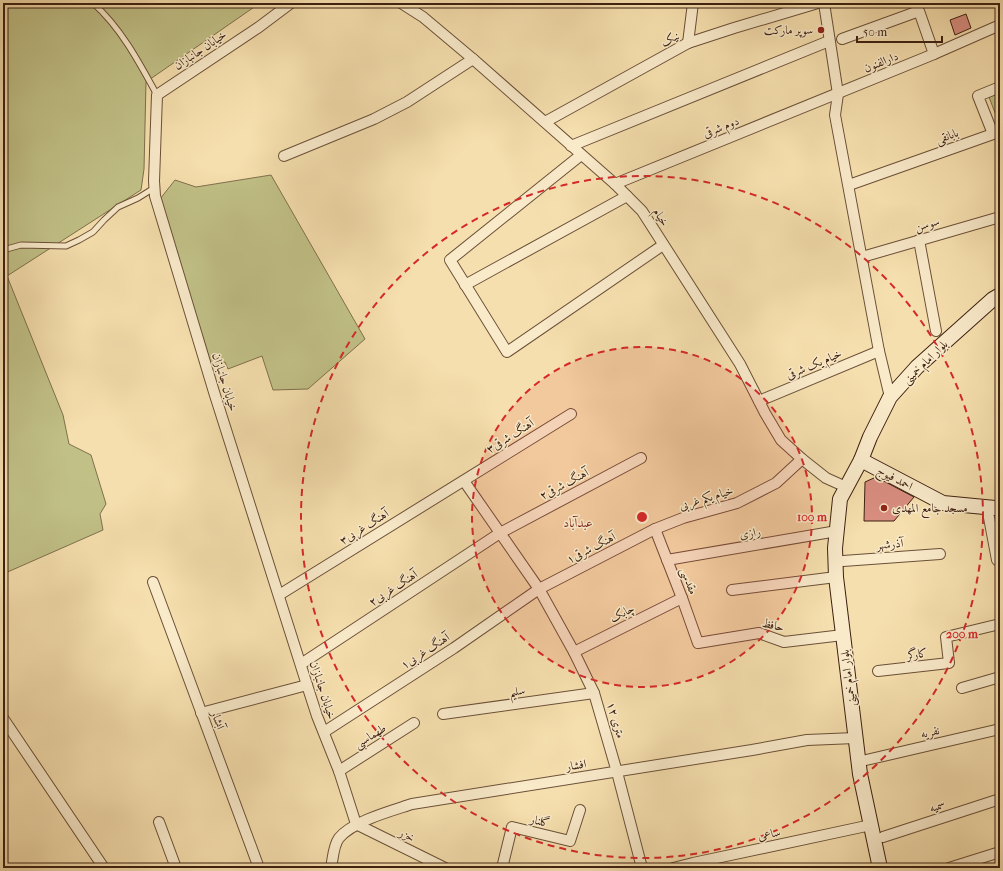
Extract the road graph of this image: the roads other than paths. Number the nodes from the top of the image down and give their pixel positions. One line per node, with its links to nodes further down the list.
1 (93, 3): 15 (lane)
2 (291, 3): 15 (street, خیابان جانبازان)
3 (401, 3): 12 (street, خیام)
4 (694, 3): 10 (street)
5 (818, 3): 10 (street, نیک)
6 (824, 3): 9 (street)
7 (1000, 25): 11 (street, دارالفنون)
8 (842, 39): 11 (street)
9 (829, 41): 14 (street); 17 (street)
10 (688, 43): 16 (street, نیک)
11 (934, 54): 14 (street, دارالفنون)
12 (473, 60): 16 (street, خیام); 19 (street)
13 (1000, 87): 21 (street, بابانقی)
14 (838, 94): 20 (street, دوم شرقی); 21 (street)
15 (157, 95): 22 (street, خیابان جانبازان)
16 (544, 122): 17 (street, خیام)
17 (571, 146): 18 (street, خیام)
18 (581, 155): 20 (street, خیام); 29 (street)
19 (284, 156)
20 (615, 184): 23 (street, خیام)
21 (848, 185): 28 (street)
22 (154, 188): 27 (lane); 53 (street, خیابان جانبازان)
23 (626, 196): 26 (street, خیام); 29 (street)
24 (1000, 216): 25 (street, سوسن)
25 (919, 240): 28 (street, سوسن); 31 (street)
26 (663, 245): 29 (street); 34 (street, خیام)
27 (3, 250)
28 (862, 257): 32 (street)
29 (466, 285)
30 (1000, 295): 33 (street, بلوار امام خمینی)
31 (936, 331)
32 (879, 351): 33 (street); 34 (street, خیام یک شرقی)
33 (890, 397): 38 (street, بلوار امام خمینی)
34 (759, 402): 37 (street, خیام)
35 (571, 414): 39 (street, آهنگ شرقی۳)
36 (641, 458): 44 (street, آهنگ شرقی۲)
37 (802, 459): 40 (street, خیام); 42 (street, خیام یکم غربی)
38 (861, 460): 40 (street, بلوار امام خمینی); 41 (street, احمد فیوج)
39 (464, 481): 44 (street, ۱۲ متری); 53 (street, آهنگ غربی۳)
40 (846, 487): 43 (street, بلوار امام خمینی); 48 (street, بلوار امام خمینی)
41 (993, 507): 47 (street)
42 (655, 529): 46 (street, مقدسی); 51 (street, آهنگ شرقی۱)
43 (837, 531): 46 (street, رازی); 49 (street, بلوار امام خمینی)
44 (500, 533): 51 (street, ۱۲ متری); 59 (street, آهنگ غربی۲)
45 (940, 554): 48 (street, آذرشهر)
46 (667, 560): 54 (street, مقدسی)
47 (997, 560)
48 (843, 561): 72 (street, بلوار امام خمینی)
49 (836, 577): 52 (street); 56 (street, بلوار امام خمینی)
50 (153, 582): 65 (street, آبشار)
51 (539, 589): 58 (street, ۱۲ متری); 70 (street, آهنگ غربی۱)
52 (732, 590)
53 (279, 595): 59 (street, خیابان جانبازان)
54 (682, 598): 57 (street, مقدسی); 58 (street, چابک)
55 (1000, 624): 60 (street, کارگر)
56 (843, 635): 57 (street, حافظ); 71 (street, بلوار امام خمینی)
57 (698, 642)
58 (574, 652): 64 (street, ۱۲ متری)
59 (301, 664): 62 (street, خیابان جانبازان)
60 (878, 672)
61 (1000, 677): 63 (street)
62 (308, 686): 65 (street); 70 (street, خیابان جانبازان)
63 (962, 688)
64 (594, 693): 66 (street, سلیم); 74 (street, ۱۲ متری)
65 (201, 713): 84 (street, آبشار)
66 (443, 714)
67 (3, 718): 82 (street)
68 (414, 724): 73 (street, طهماسبی)
69 (1000, 729): 72 (street, نفریه)
70 (324, 732): 73 (street, خیابان جانبازان)
71 (855, 738): 74 (street, افشار); 79 (street, بلوار امام خمینی)
72 (866, 760): 80 (street, بلوار امام خمینی)
73 (339, 771): 78 (street, خیابان جانبازان)
74 (617, 772): 78 (street, افشار); 88 (street, ۱۲ متری)
75 (1000, 799): 80 (street, سمیه)
76 (580, 810): 87 (street, گلنار)
77 (159, 822): 83 (street)
78 (356, 824): 85 (street, افشار); 86 (street, خزر)
79 (871, 825): 89 (street, ساعی); 90 (street, بلوار امام خمینی)
80 (882, 837): 91 (street, بلوار امام خمینی)
81 (1000, 852): 92 (street)
82 (104, 868)
83 (176, 868)
84 (259, 868)
85 (331, 868)
86 (445, 868)
87 (502, 868)
88 (642, 868)
89 (673, 868)
90 (880, 868)
91 (889, 868)
92 (949, 868)

